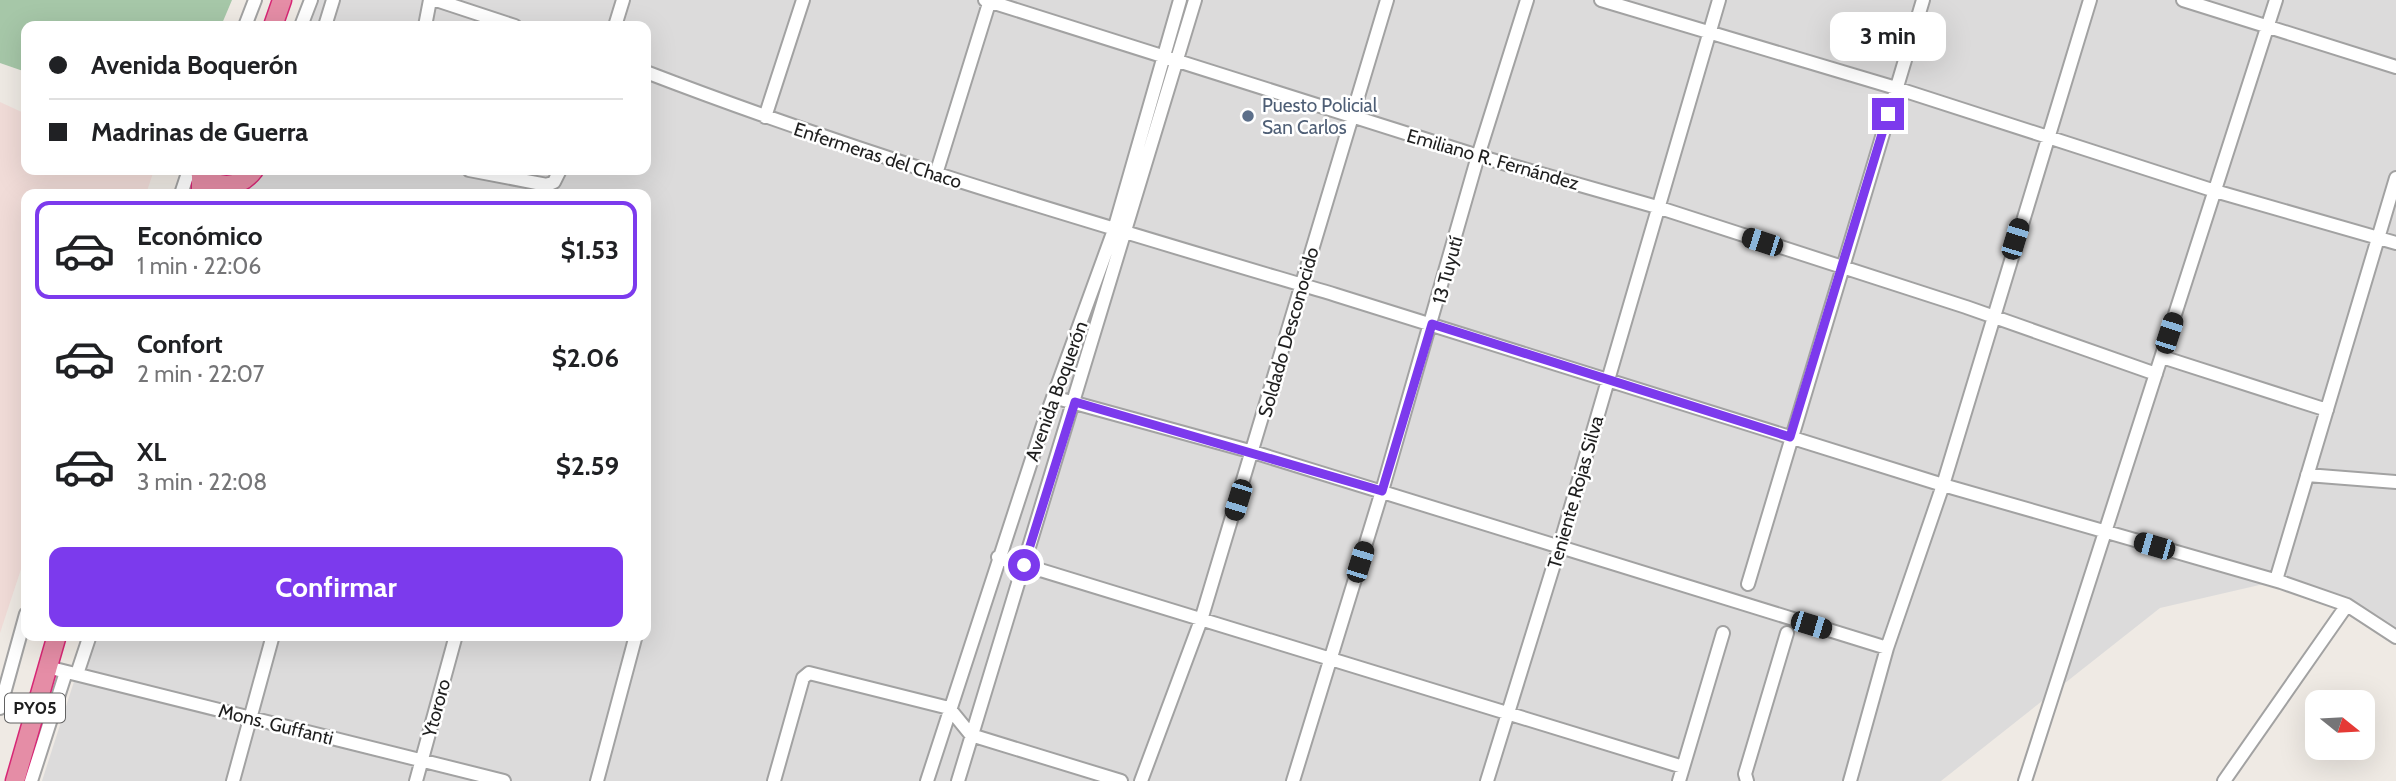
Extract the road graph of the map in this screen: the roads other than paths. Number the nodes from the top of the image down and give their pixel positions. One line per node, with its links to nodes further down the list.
1 (255, 0): 20 (street)
2 (282, 0): 21 (highway)
3 (311, 0): 22 (street)
4 (333, 0): 23 (street)
5 (430, 0): 24 (street)
6 (436, 0): 25 (street)
7 (623, 0): 26 (street)
8 (803, 0): 34 (street)
9 (1180, 0): 29 (street, Avenida Boquerón)
10 (1195, 0): 30 (street, Avenida Boquerón)
11 (1387, 0): 35 (street, Soldado Desconocido)
12 (1527, 0): 37 (street, 13 Tuyutí)
13 (1601, 0): 28 (street)
14 (1719, 0): 28 (street, Teniente Rojas Silva)
15 (1923, 0): 33 (street)
16 (2090, 0): 36 (street)
17 (2183, 0): 27 (street)
18 (2276, 0): 27 (street)
19 (988, 1): 29 (street, Emiliano R. Fernández); 38 (street)
20 (246, 21)
21 (275, 21)
22 (303, 21)
23 (327, 21)
24 (426, 21)
25 (501, 21)
26 (617, 21)
27 (2267, 27): 31 (street); 45 (street)
28 (1709, 33): 33 (street); 46 (street, Teniente Rojas Silva)
29 (1163, 57): 30 (street, Emiliano R. Fernández); 47 (street, Avenida Boquerón)
30 (1177, 61): 35 (street, Emiliano R. Fernández); 47 (street, Avenida Boquerón)
31 (2396, 67)
32 (651, 74): 34 (street, Enfermeras del Chaco)
33 (1896, 88): 36 (street); 50 (street)
34 (765, 117): 38 (street, Enfermeras del Chaco)
35 (1352, 117): 37 (street, Emiliano R. Fernández); 51 (street, Soldado Desconocido)
36 (2046, 137): 45 (street); 52 (street)
37 (1478, 156): 46 (street, Emiliano R. Fernández); 53 (street, 13 Tuyutí)
38 (936, 174): 47 (street, Enfermeras del Chaco)
39 (202, 175): 44 (highway)
40 (248, 175): 44 (highway)
41 (495, 175): 42 (street)
42 (558, 175)
43 (2396, 178): 48 (street)
44 (233, 189)
45 (2215, 191): 48 (street); 54 (street)
46 (1657, 207): 50 (street, Emiliano R. Fernández); 56 (street, Teniente Rojas Silva)
47 (1120, 232): 51 (street, Enfermeras del Chaco); 57 (street, Avenida Boquerón); 58 (street, Avenida Boquerón)
48 (2379, 238): 49 (street); 59 (street)
49 (2396, 243)
50 (1841, 268): 52 (street, Emiliano R. Fernández); 60 (street)
51 (1302, 285): 53 (street, Enfermeras del Chaco); 61 (street, Soldado Desconocido)
52 (1992, 316): 55 (street, Emiliano R. Fernández); 64 (street)
53 (1432, 324): 56 (street, Enfermeras del Chaco); 65 (street, 13 Tuyutí)
54 (2162, 357): 55 (street); 59 (street)
55 (2156, 374): 66 (street)
56 (1607, 380): 60 (street, Enfermeras del Chaco); 67 (street, Teniente Rojas Silva)
57 (1053, 397): 58 (street); 68 (street, Avenida Boquerón)
58 (1075, 402): 61 (street); 69 (street, Avenida Boquerón)
59 (2327, 410): 62 (street)
60 (1790, 437): 64 (street, Enfermeras del Chaco); 71 (street)
61 (1253, 452): 65 (street); 73 (street, Soldado Desconocido)
62 (2307, 475): 63 (street); 70 (street)
63 (2396, 482)
64 (1943, 485): 66 (street, Enfermeras del Chaco); 83 (street)
65 (1382, 491): 67 (street); 84 (street, 13 Tuyutí)
66 (2106, 532): 70 (street, Enfermeras del Chaco); 110 (street)
67 (1559, 548): 83 (street); 89 (street, Teniente Rojas Silva)
68 (998, 557): 69 (street); 88 (street, Avenida Boquerón)
69 (1024, 565): 73 (street); 91 (street, Avenida Boquerón)
70 (2276, 580): 72 (street, Enfermeras del Chaco)
71 (1748, 584)
72 (2347, 606): 77 (street, Enfermeras del Chaco); 111 (street)
73 (1201, 621): 84 (street); 104 (street, Soldado Desconocido)
74 (21, 632): 87 (street)
75 (1723, 633): 93 (street)
76 (1787, 633): 108 (street)
77 (2396, 637)
78 (55, 641): 85 (highway, PY05)
79 (87, 641): 86 (street)
80 (271, 641): 90 (street)
81 (454, 641): 92 (street, Ytororo)
82 (634, 641): 99 (street)
83 (1887, 649): 109 (street)
84 (1330, 658): 89 (street); 105 (street, 13 Tuyutí)
85 (47, 667): 86 (street, Mons. Guffanti); 94 (highway, PY05)
86 (72, 673): 90 (street, Mons. Guffanti); 95 (street)
87 (0, 708)
88 (949, 709): 91 (street); 100 (street); 101 (street, Avenida Boquerón)
89 (1508, 715): 93 (street); 106 (street, Teniente Rojas Silva)
90 (250, 717): 92 (street, Mons. Guffanti); 96 (street)
91 (971, 735): 102 (street, Avenida Boquerón); 103 (street)
92 (422, 760): 97 (street, Ytororo); 98 (street, Mons. Guffanti)
93 (1683, 767): 107 (street)
94 (15, 781)
95 (31, 781)
96 (233, 781)
97 (415, 781)
98 (504, 781)
99 (597, 781)
100 (775, 781)
101 (928, 781)
102 (958, 781)
103 (1121, 781)
104 (1141, 781)
105 (1293, 781)
106 (1487, 781)
107 (1679, 781)
108 (1747, 781)
109 (1850, 781)
110 (2025, 781)
111 (2224, 781)

